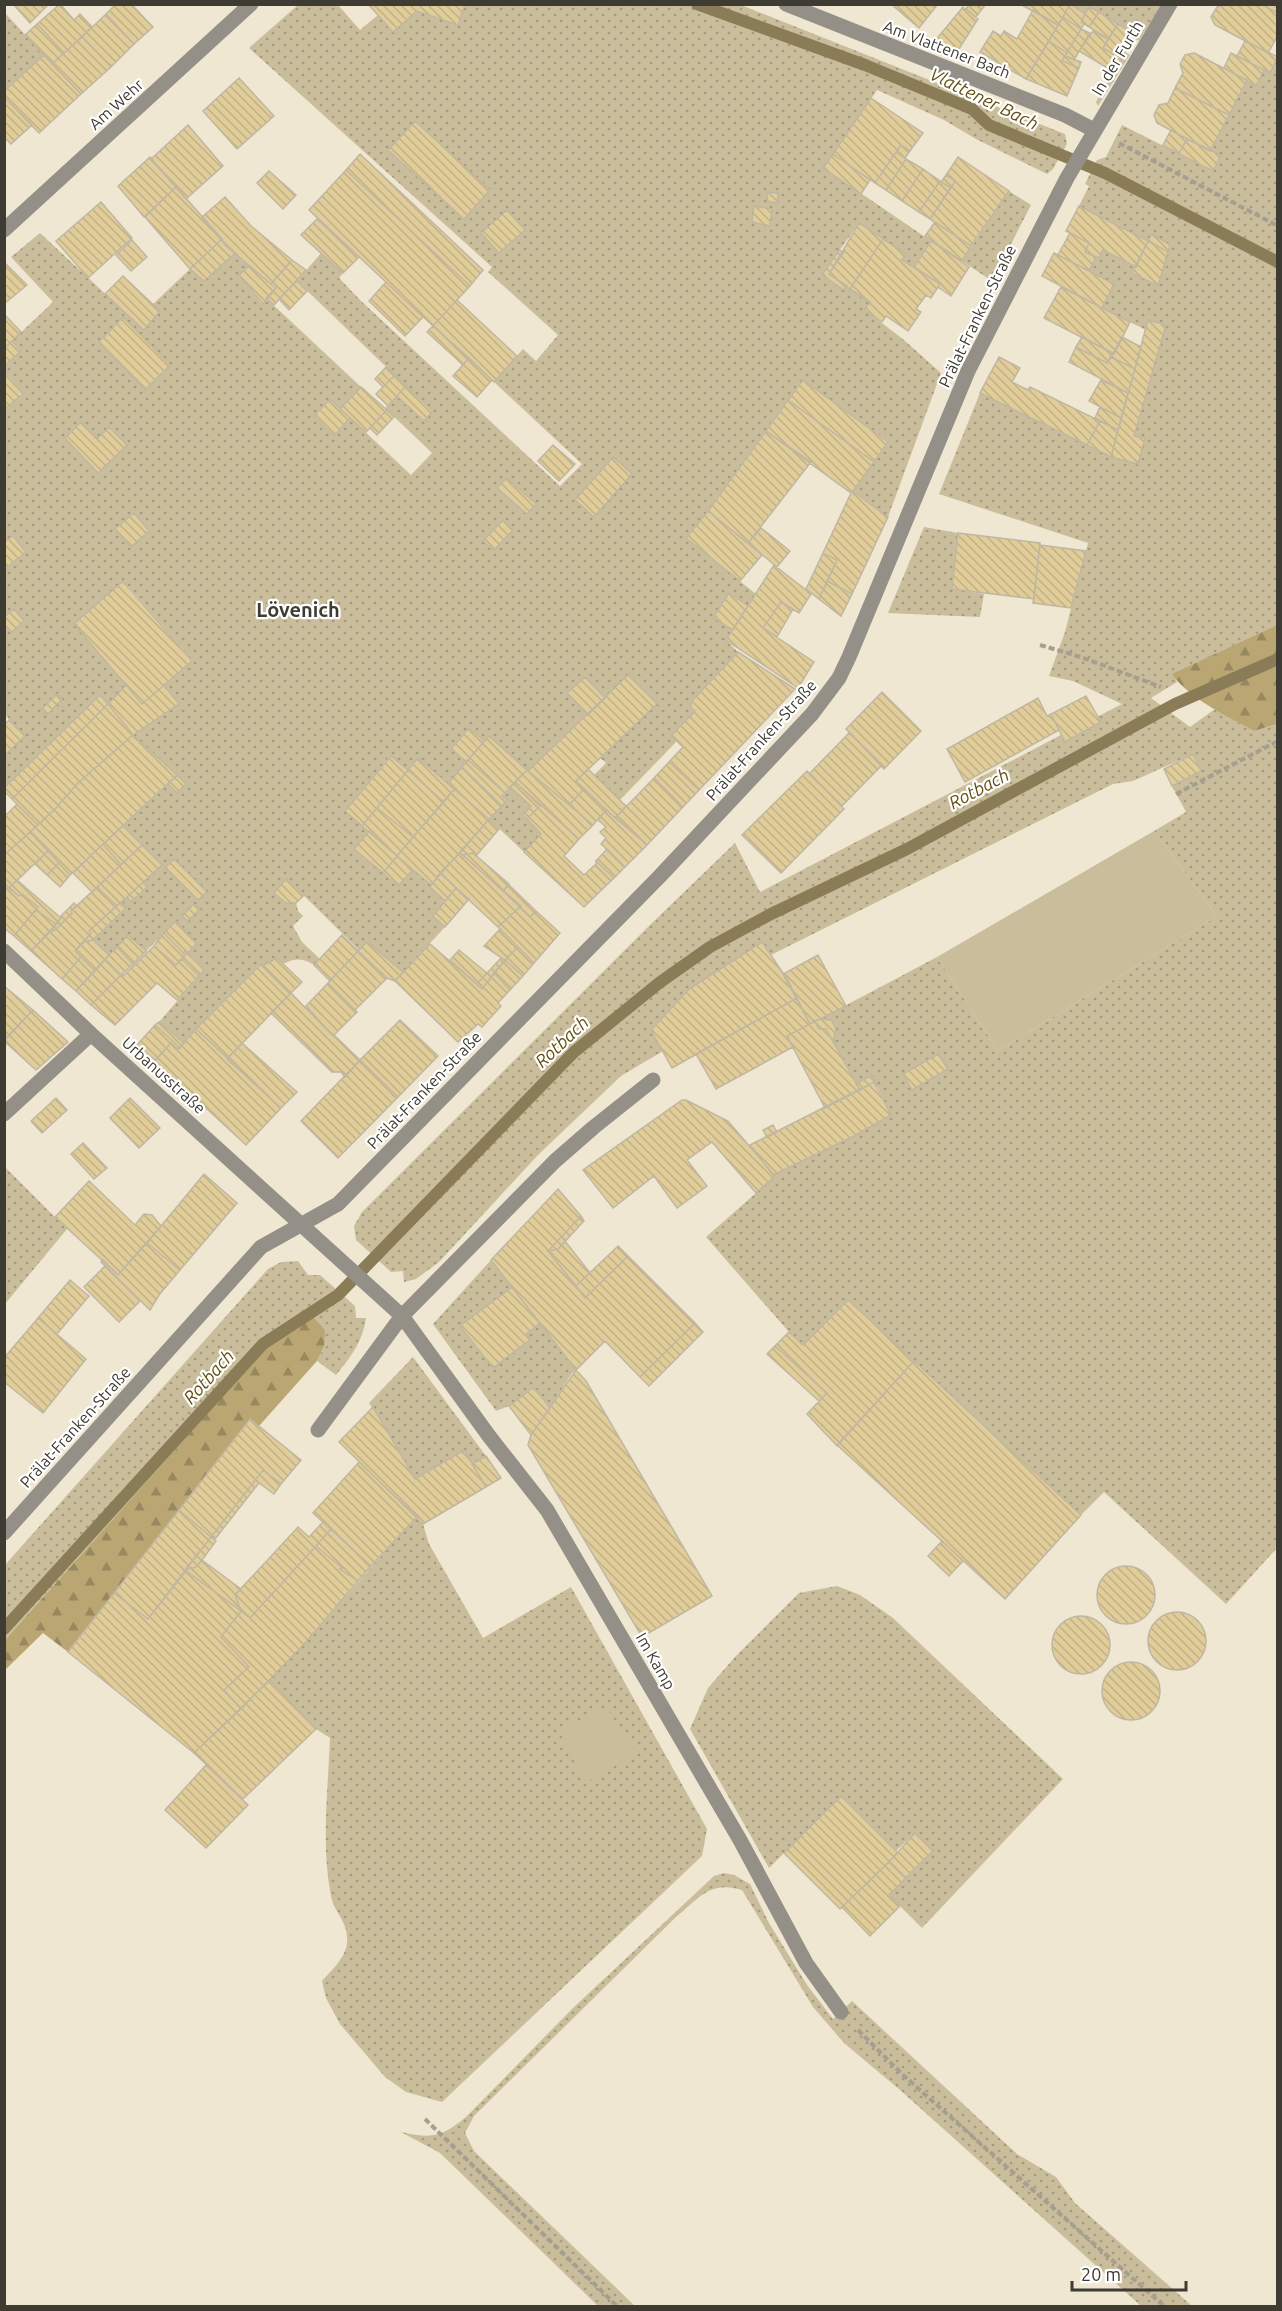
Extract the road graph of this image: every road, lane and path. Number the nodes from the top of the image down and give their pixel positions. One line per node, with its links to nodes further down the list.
1 (251, 4): 6 (street, Am Wehr)
2 (786, 4): 4 (street, Am Vlattener Bach)
3 (1170, 4): 4 (street, In der Furth)
4 (1094, 130): 5 (path); 15 (street, Prälat-Franken-Straße)
5 (1278, 226)
6 (4, 230)
7 (1040, 645): 8 (path)
8 (1161, 687)
9 (1278, 741): 10 (path)
10 (1176, 794)
11 (4, 951): 12 (street, Urbanusstraße)
12 (91, 1034): 14 (street); 15 (street, Urbanusstraße)
13 (652, 1080): 16 (street)
14 (4, 1114)
15 (303, 1224): 16 (street); 18 (street, Prälat-Franken-Straße)
16 (402, 1316): 17 (street); 19 (street, Im Kamp)
17 (318, 1430)
18 (4, 1533)
19 (842, 2012): 22 (path)
20 (425, 2119): 21 (path)
21 (617, 2307)
22 (1164, 2307)

